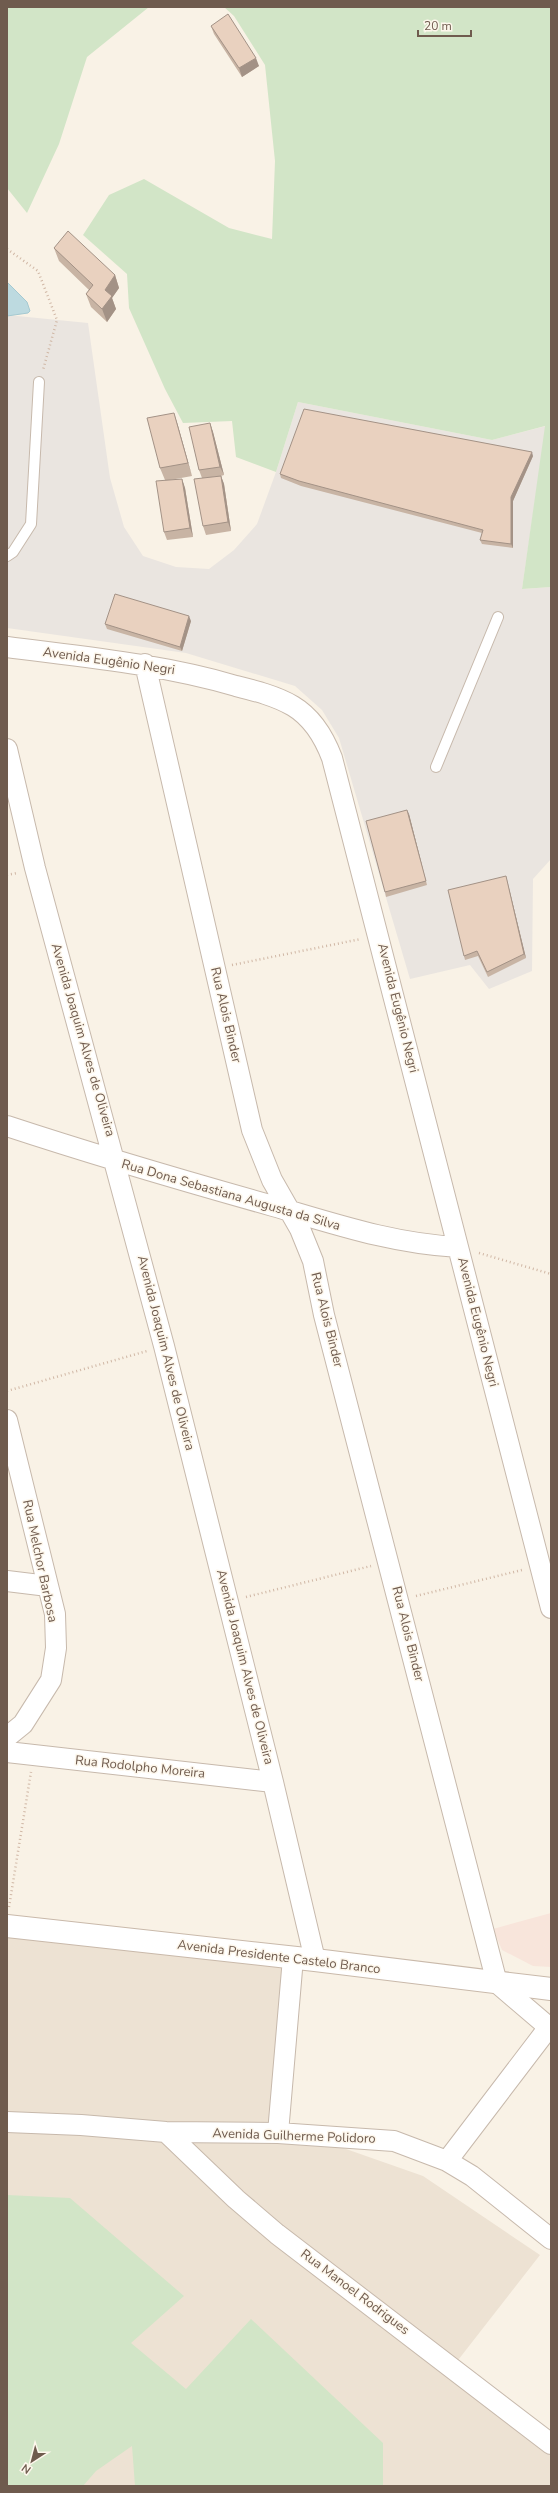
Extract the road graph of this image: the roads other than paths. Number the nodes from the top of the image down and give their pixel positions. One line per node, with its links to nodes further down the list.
1 (39, 382): 2 (lane)
2 (7, 556)
3 (498, 617): 7 (lane)
4 (7, 647): 5 (street, Avenida Eugênio Negri)
5 (144, 664): 10 (street, Rua Alois Binder); 11 (street, Avenida Eugênio Negri)
6 (7, 749): 9 (street, Avenida Joaquim Alves de Oliveira)
7 (436, 767)
8 (7, 1126): 9 (street, Rua Dona Sebastiana Augusta da Silva)
9 (115, 1162): 10 (street, Rua Dona Sebastiana Augusta da Silva); 18 (street, Avenida Joaquim Alves de Oliveira)
10 (290, 1211): 11 (street, Rua Dona Sebastiana Augusta da Silva); 22 (street, Rua Alois Binder)
11 (458, 1247): 15 (street, Avenida Eugênio Negri)
12 (7, 1420): 14 (street, Rua Melchor Barbosa)
13 (7, 1581): 14 (street)
14 (48, 1586): 16 (street, Rua Melchor Barbosa)
15 (551, 1608)
16 (7, 1737)
17 (7, 1752): 18 (street, Rua Rodolpho Moreira)
18 (273, 1782): 21 (street, Avenida Joaquim Alves de Oliveira)
19 (8, 1919): 20 (street, Avenida Presidente Castelo Branco)
20 (293, 1958): 21 (street, Avenida Presidente Castelo Branco); 27 (street)
21 (315, 1960): 22 (street, Avenida Presidente Castelo Branco)
22 (497, 1983): 23 (street, Avenida Presidente Castelo Branco); 24 (street)
23 (551, 1989)
24 (550, 2028): 28 (street)
25 (7, 2122): 26 (street, Avenida Guilherme Polidoro)
26 (166, 2132): 27 (street, Avenida Guilherme Polidoro); 30 (street, Rua Manoel Rodrigues)
27 (278, 2133): 28 (street, Avenida Guilherme Polidoro)
28 (447, 2161): 29 (street, Avenida Guilherme Polidoro)
29 (551, 2239)
30 (551, 2444)

